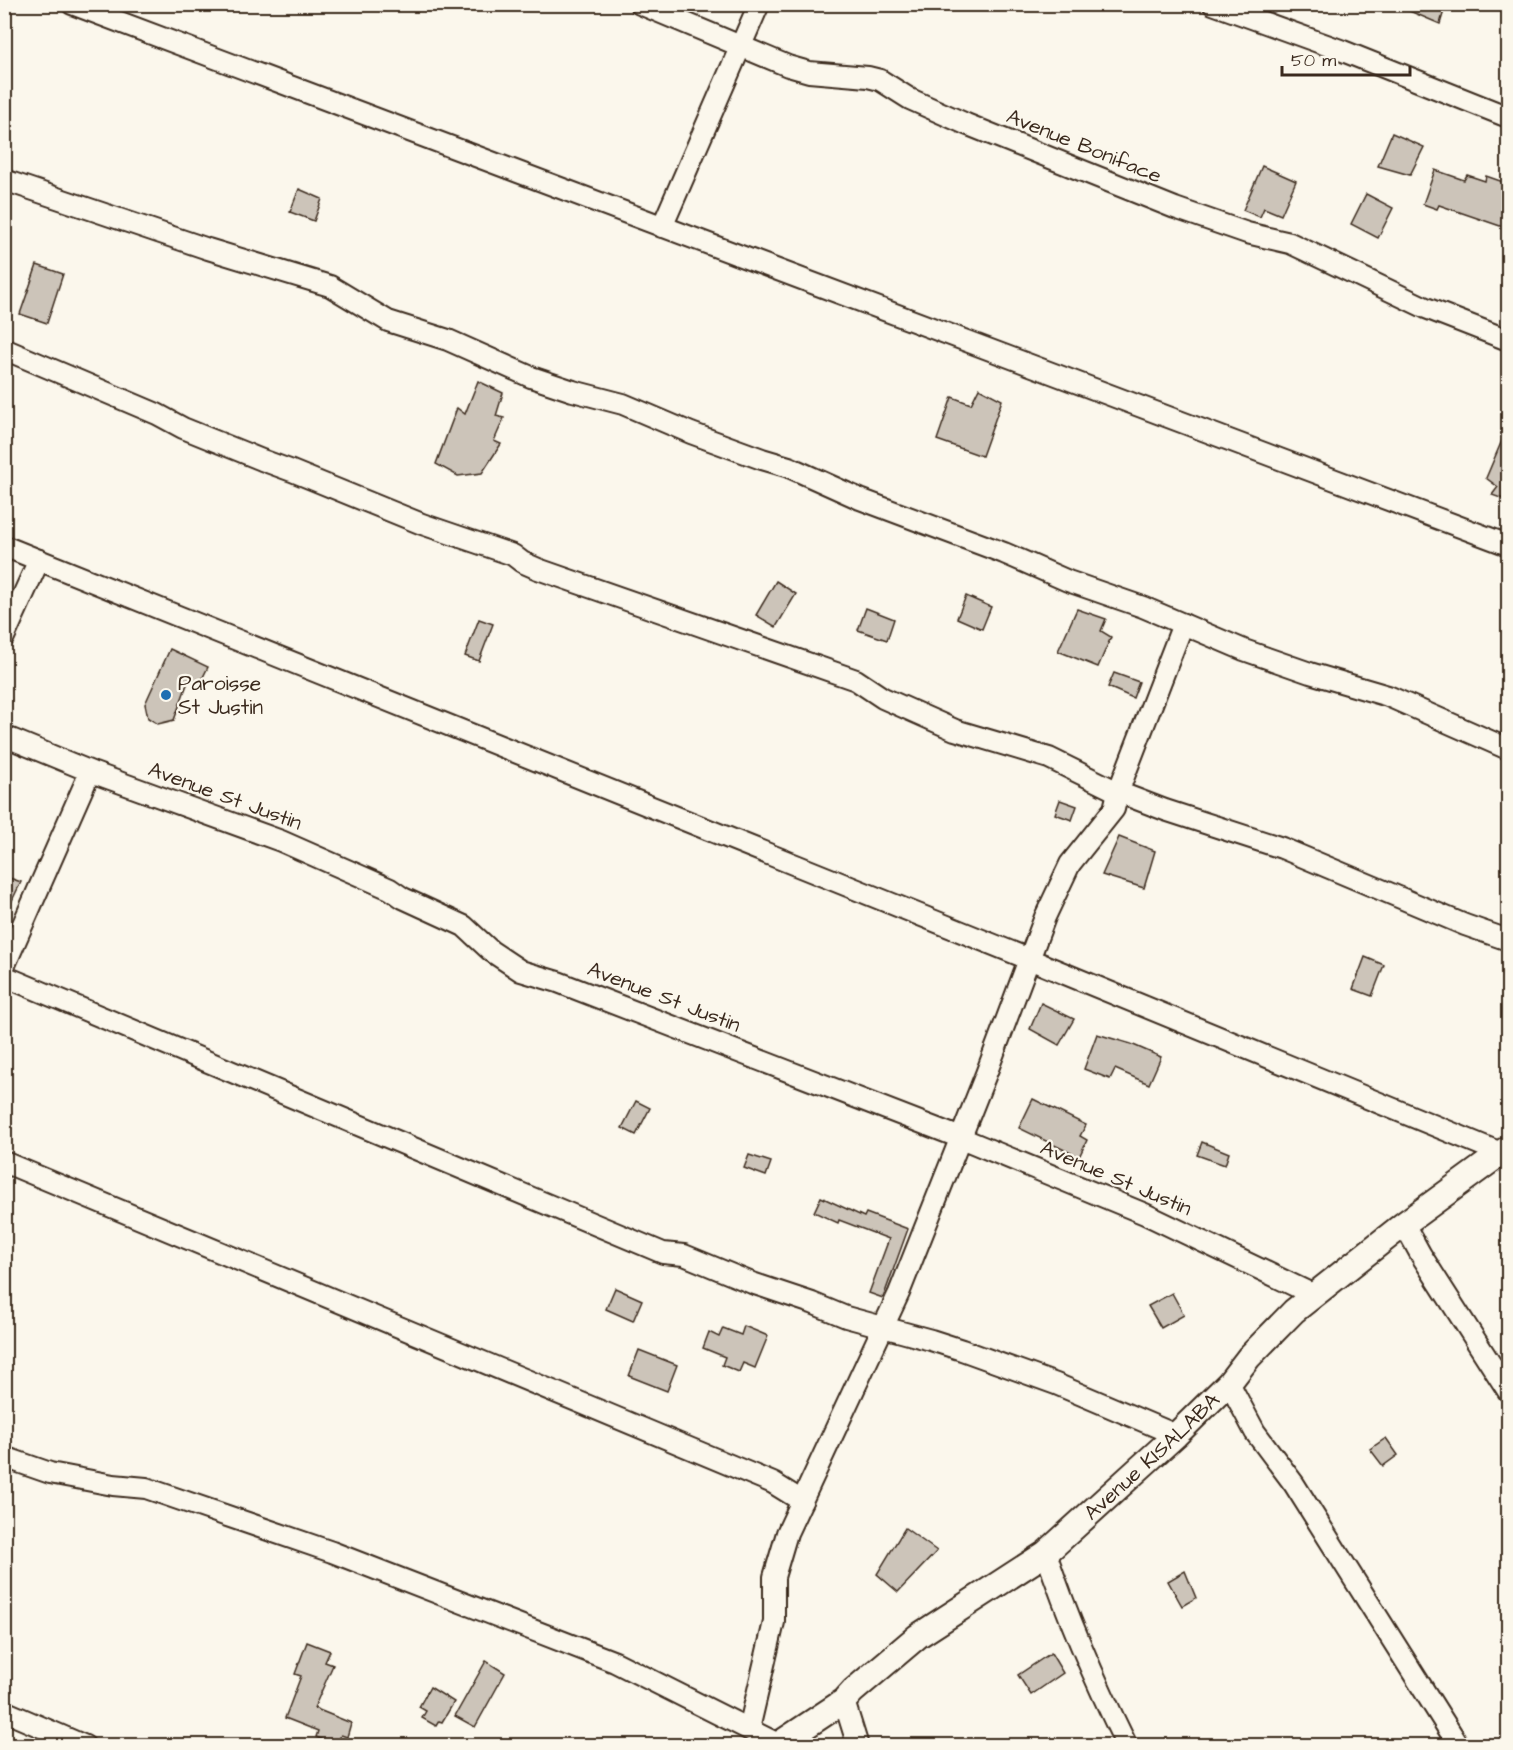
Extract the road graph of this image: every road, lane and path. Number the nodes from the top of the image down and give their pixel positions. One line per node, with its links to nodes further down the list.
1 (72, 4): 8 (street)
2 (640, 4): 5 (street, Avenue Boniface)
3 (759, 4): 5 (street)
4 (1213, 4): 6 (street)
5 (741, 46): 8 (street); 9 (street, Avenue Boniface)
6 (1509, 117)
7 (4, 180): 14 (street)
8 (663, 227): 11 (street)
9 (1509, 340)
10 (4, 349): 19 (street)
11 (1509, 545)
12 (4, 546): 13 (street)
13 (39, 560): 15 (street); 21 (street)
14 (1184, 624): 17 (street); 19 (street)
15 (4, 636)
16 (4, 736): 18 (street, Avenue St Justin)
17 (1509, 749)
18 (90, 772): 22 (street); 24 (street, Avenue St Justin)
19 (1118, 792): 20 (street); 21 (street)
20 (1509, 940)
21 (1029, 959): 24 (street); 25 (street)
22 (4, 967)
23 (4, 976): 29 (street)
24 (961, 1138): 28 (street, Avenue St Justin); 29 (street)
25 (1505, 1150): 27 (street, Avenue KISALABA)
26 (4, 1162): 34 (street)
27 (1404, 1224): 28 (street, Avenue KISALABA); 31 (street)
28 (1314, 1295): 30 (street, Avenue KISALABA)
29 (883, 1328): 32 (street); 34 (street)
30 (1229, 1383): 32 (street, Avenue KISALABA); 43 (street)
31 (1509, 1391)
32 (1176, 1435): 35 (street, Avenue KISALABA)
33 (4, 1457): 38 (street)
34 (802, 1501): 38 (street)
35 (1046, 1552): 36 (street, Avenue KISALABA); 42 (street)
36 (844, 1701): 39 (street, Avenue KISALABA); 41 (street)
37 (4, 1711): 40 (street)
38 (749, 1729): 39 (street)
39 (777, 1745)
40 (85, 1746)
41 (858, 1746)
42 (1127, 1746)
43 (1459, 1746)

